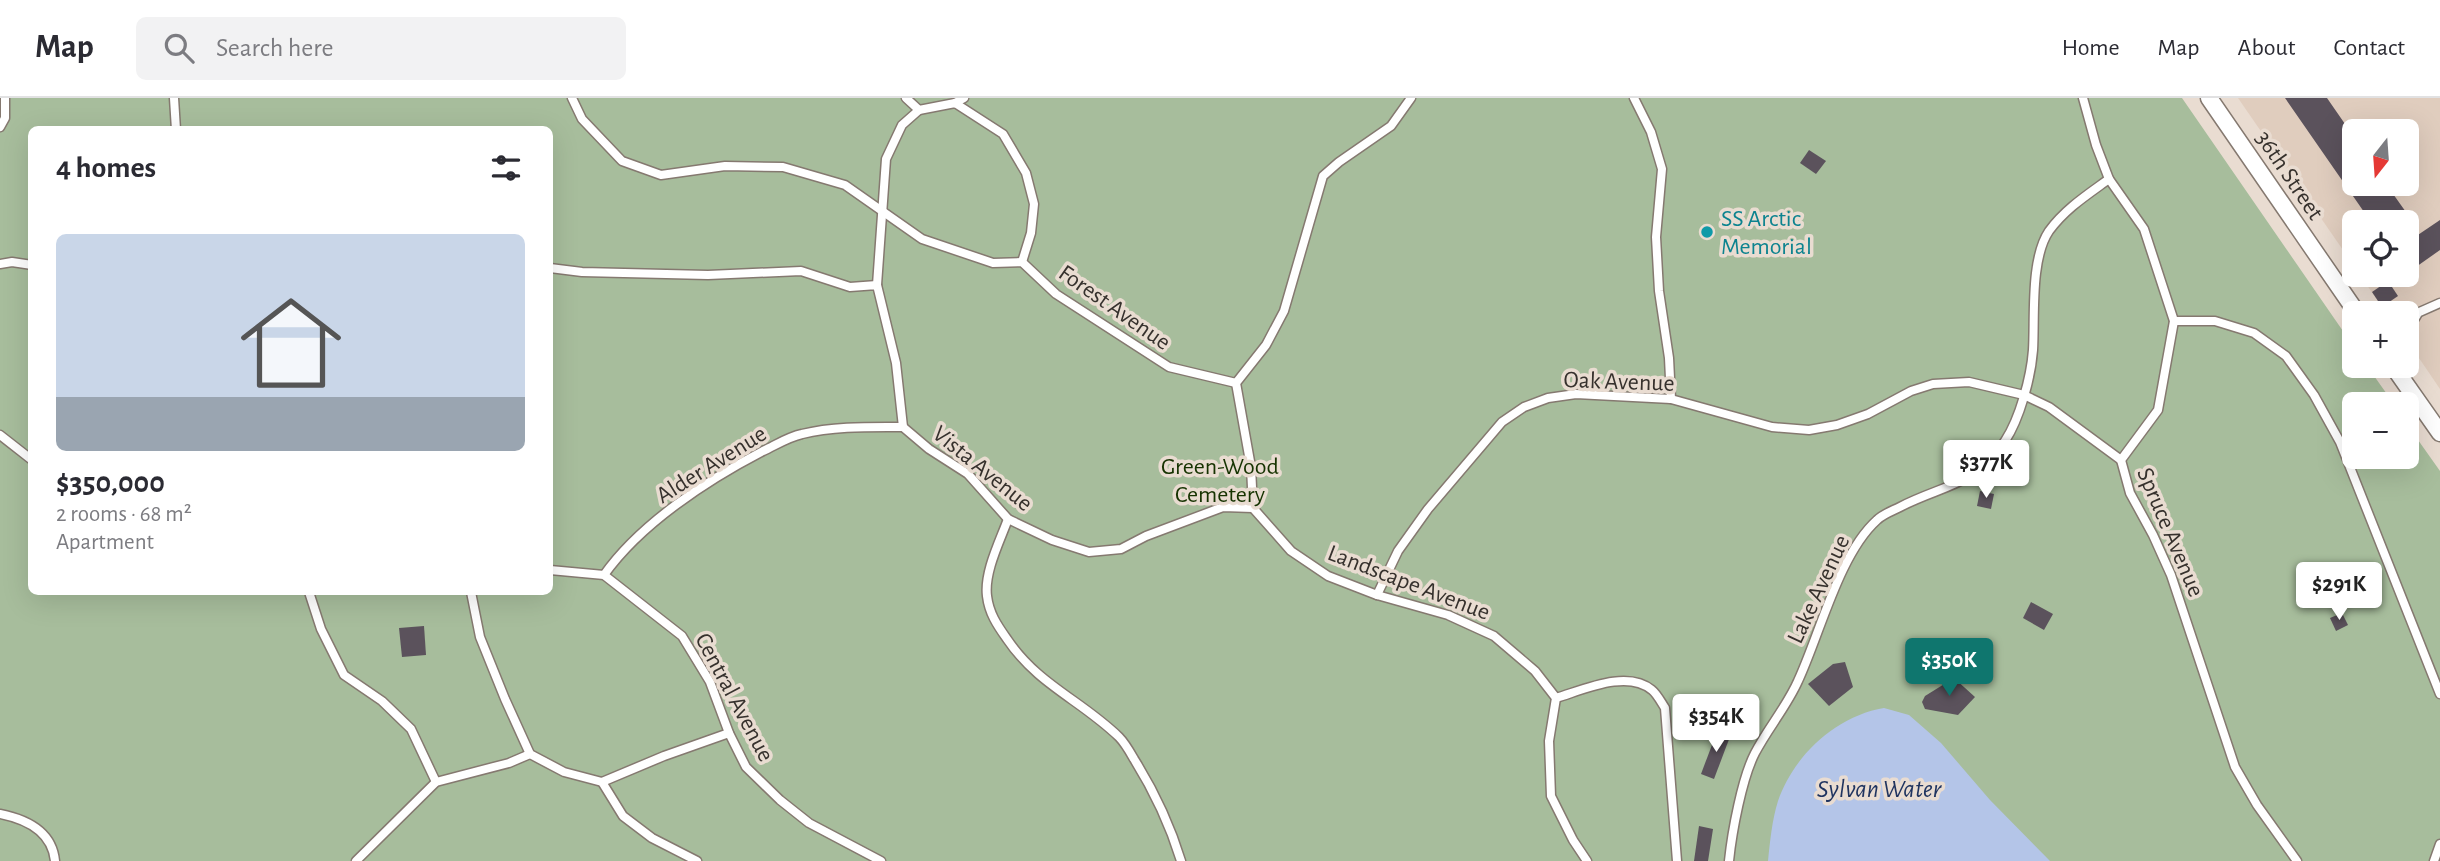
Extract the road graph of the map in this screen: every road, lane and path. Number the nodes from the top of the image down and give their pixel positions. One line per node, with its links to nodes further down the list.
1 (5, 98): 13 (lane)
2 (174, 98): 12 (lane)
3 (572, 98): 15 (lane)
4 (906, 98): 11 (lane)
5 (964, 98): 10 (lane)
6 (1411, 98): 26 (lane)
7 (1634, 98): 28 (lane)
8 (2083, 98): 14 (lane, Spruce Avenue)
9 (2209, 98): 21 (street, 36th Street)
10 (955, 103): 11 (lane); 16 (lane)
11 (919, 110): 15 (lane)
12 (176, 126)
13 (0, 127)
14 (2109, 179): 24 (lane, Spruce Avenue); 27 (lane, Lake Avenue)
15 (883, 210): 16 (lane); 20 (lane, Vista Avenue)
16 (1022, 261): 26 (lane, Forest Avenue)
17 (0, 264): 18 (lane)
18 (28, 264)
19 (553, 268): 20 (lane)
20 (877, 285): 29 (lane, Vista Avenue)
21 (2349, 301)
22 (2440, 303): 23 (lane)
23 (2419, 314)
24 (2174, 321): 33 (lane, Spruce Avenue); 41 (lane)
25 (2401, 378): 30 (street)
26 (1236, 383): 34 (lane)
27 (2024, 395): 28 (lane, Oak Avenue); 33 (lane, Oak Avenue); 56 (lane, Lake Avenue)
28 (1671, 399): 40 (lane, Oak Avenue)
29 (904, 427): 35 (lane, Vista Avenue); 37 (lane, Alder Avenue)
30 (2440, 433)
31 (0, 435): 32 (lane)
32 (28, 457)
33 (2121, 460): 57 (lane, Spruce Avenue)
34 (1253, 508): 35 (lane, Vista Avenue); 40 (lane, Landscape Avenue)
35 (1008, 519): 53 (lane)
36 (553, 570): 37 (lane)
37 (604, 575): 43 (lane, Central Avenue)
38 (310, 595): 45 (lane)
39 (472, 595): 44 (lane)
40 (1377, 595): 42 (lane, Landscape Avenue)
41 (2440, 694)
42 (1556, 698): 54 (lane); 55 (lane)
43 (729, 733): 46 (lane); 52 (lane, Central Avenue)
44 (530, 754): 45 (lane); 46 (lane)
45 (436, 782): 50 (lane)
46 (602, 782): 51 (lane)
47 (0, 814): 49 (lane)
48 (2440, 844): 58 (lane)
49 (55, 861)
50 (356, 861)
51 (696, 861)
52 (881, 861)
53 (1181, 861)
54 (1587, 861)
55 (1677, 861)
56 (1729, 861)
57 (2297, 861)
58 (2434, 861)

